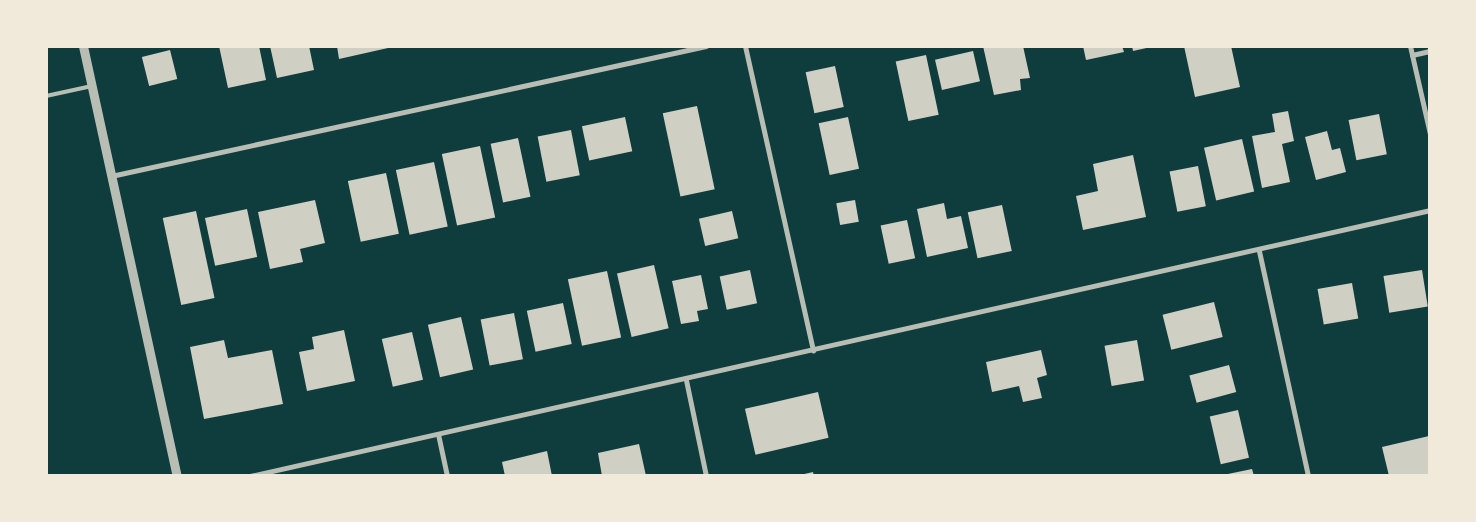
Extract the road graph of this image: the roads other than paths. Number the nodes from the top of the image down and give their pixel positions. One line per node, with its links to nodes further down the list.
1 (83, 46): 7 (street)
2 (706, 46): 10 (street)
3 (746, 46): 13 (street)
4 (1410, 46): 6 (street)
5 (1430, 51): 6 (street)
6 (1412, 55): 9 (street)
7 (92, 86): 8 (lane); 10 (street)
8 (46, 96)
9 (1430, 134)
10 (110, 176): 16 (street)
11 (1430, 210): 12 (street)
12 (1259, 251): 13 (street); 20 (street)
13 (813, 350): 14 (street)
14 (686, 380): 15 (street); 19 (street)
15 (438, 434): 17 (street); 18 (street)
16 (177, 476)
17 (250, 476)
18 (448, 476)
19 (706, 476)
20 (1308, 476)

